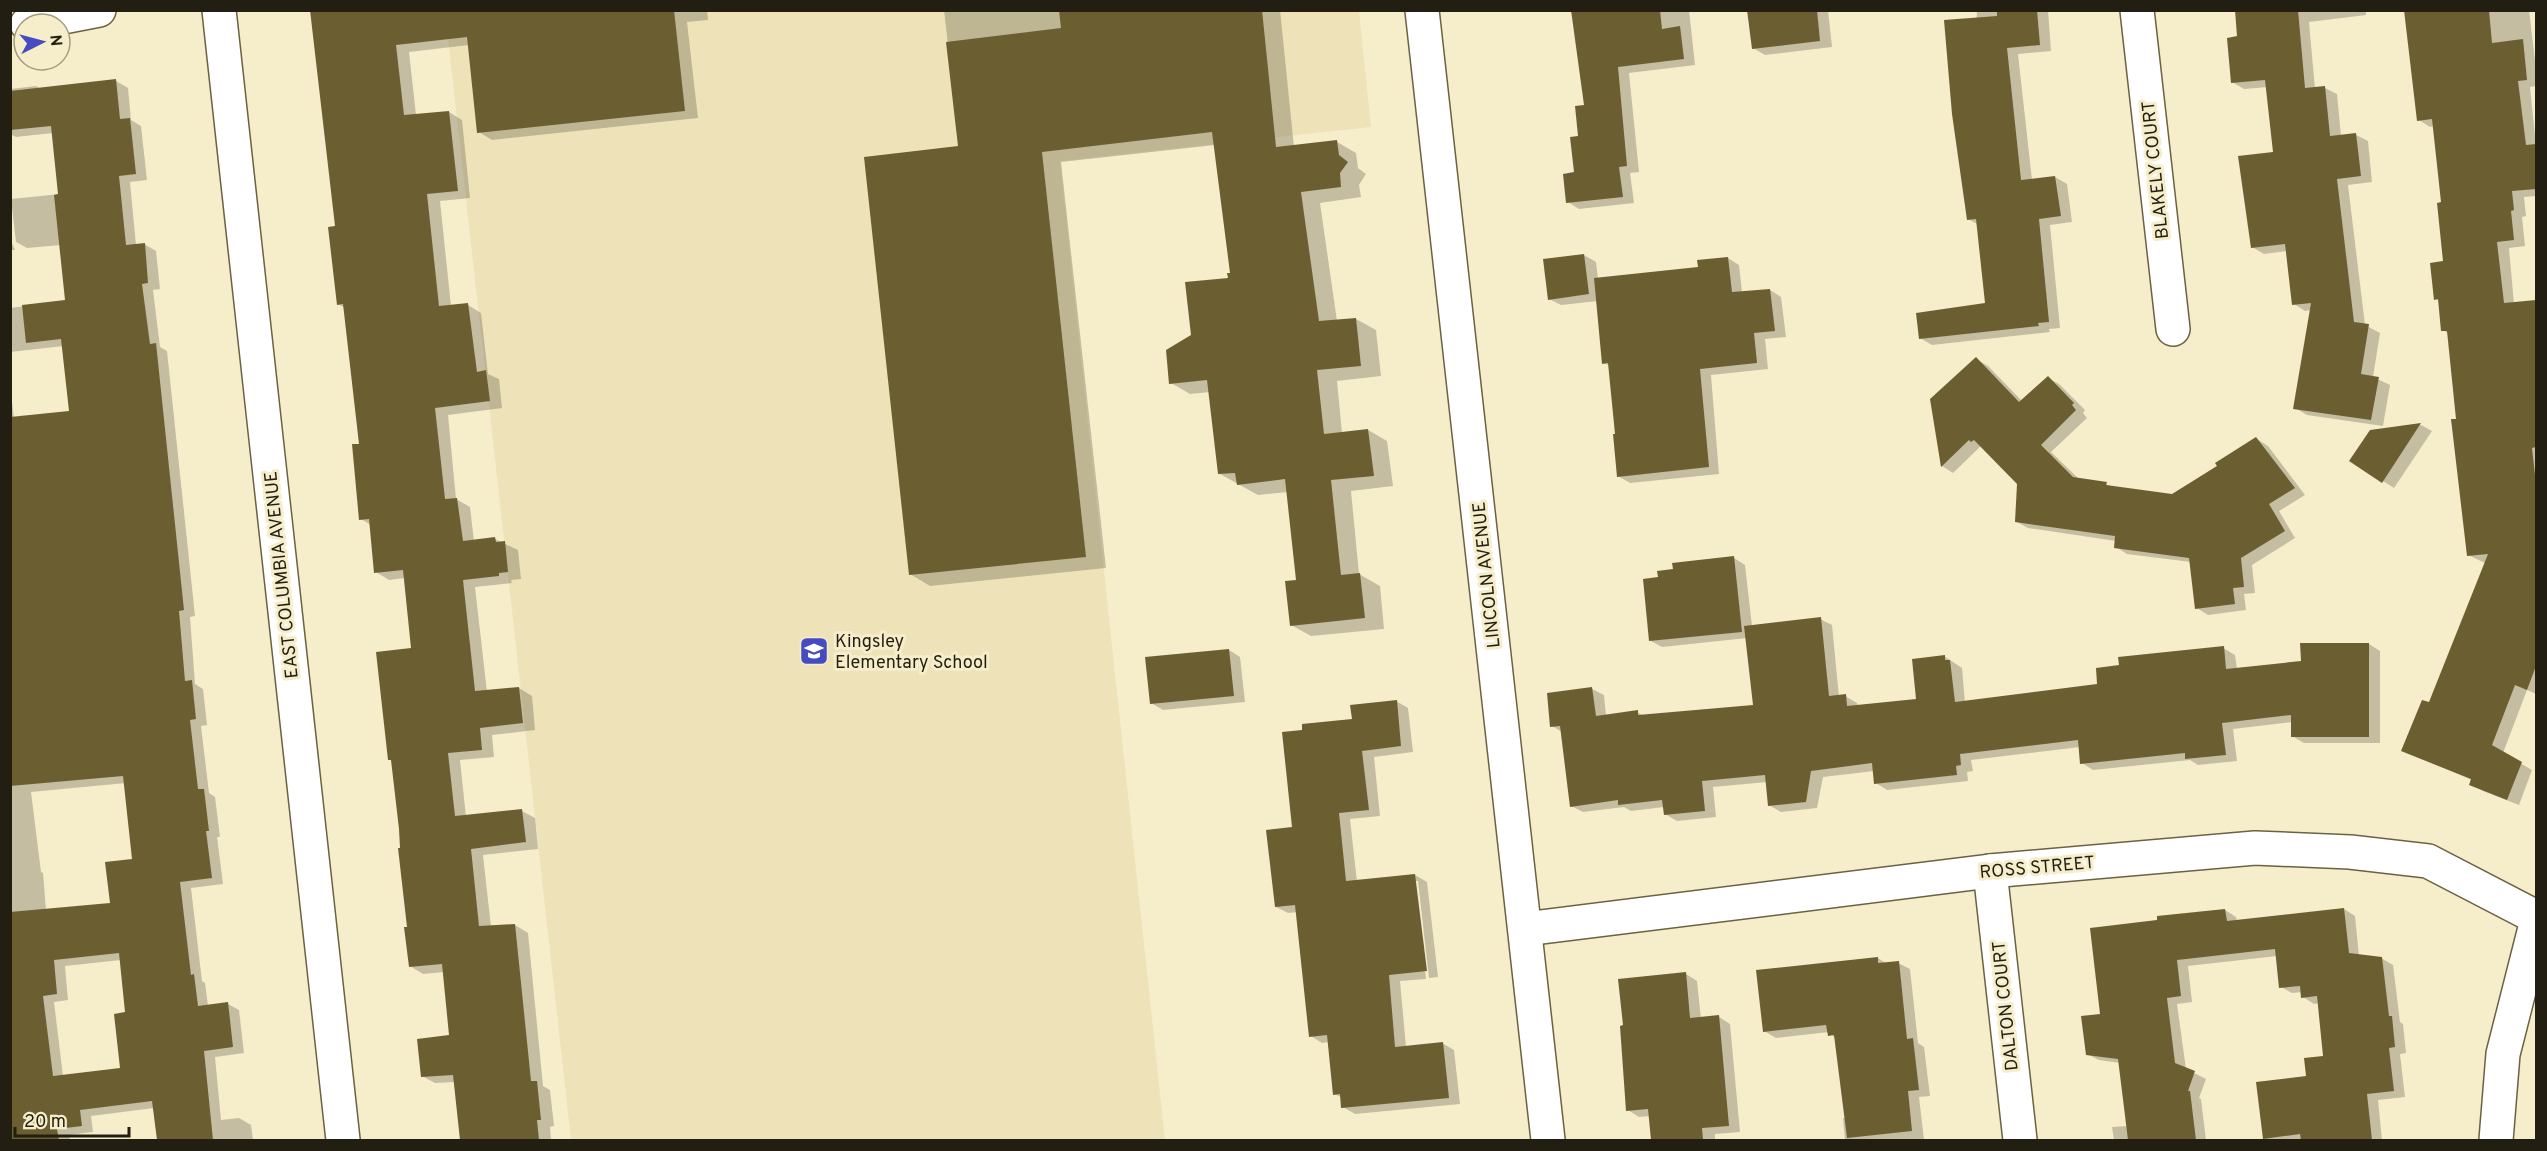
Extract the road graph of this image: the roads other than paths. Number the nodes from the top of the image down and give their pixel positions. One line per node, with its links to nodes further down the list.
1 (99, 10): 5 (street)
2 (219, 10): 11 (street, EAST COLUMBIA AVENUE)
3 (1422, 10): 10 (street, LINCOLN AVENUE)
4 (2137, 10): 6 (street, BLAKELY COURT)
5 (72, 15)
6 (2173, 329)
7 (1990, 871): 8 (street, ROSS STREET); 10 (street, ROSS STREET); 13 (street, DALTON COURT)
8 (2536, 917)
9 (2536, 924): 14 (street)
10 (1526, 929): 12 (street, LINCOLN AVENUE)
11 (343, 1140)
12 (1548, 1140)
13 (2020, 1140)
14 (2496, 1140)

